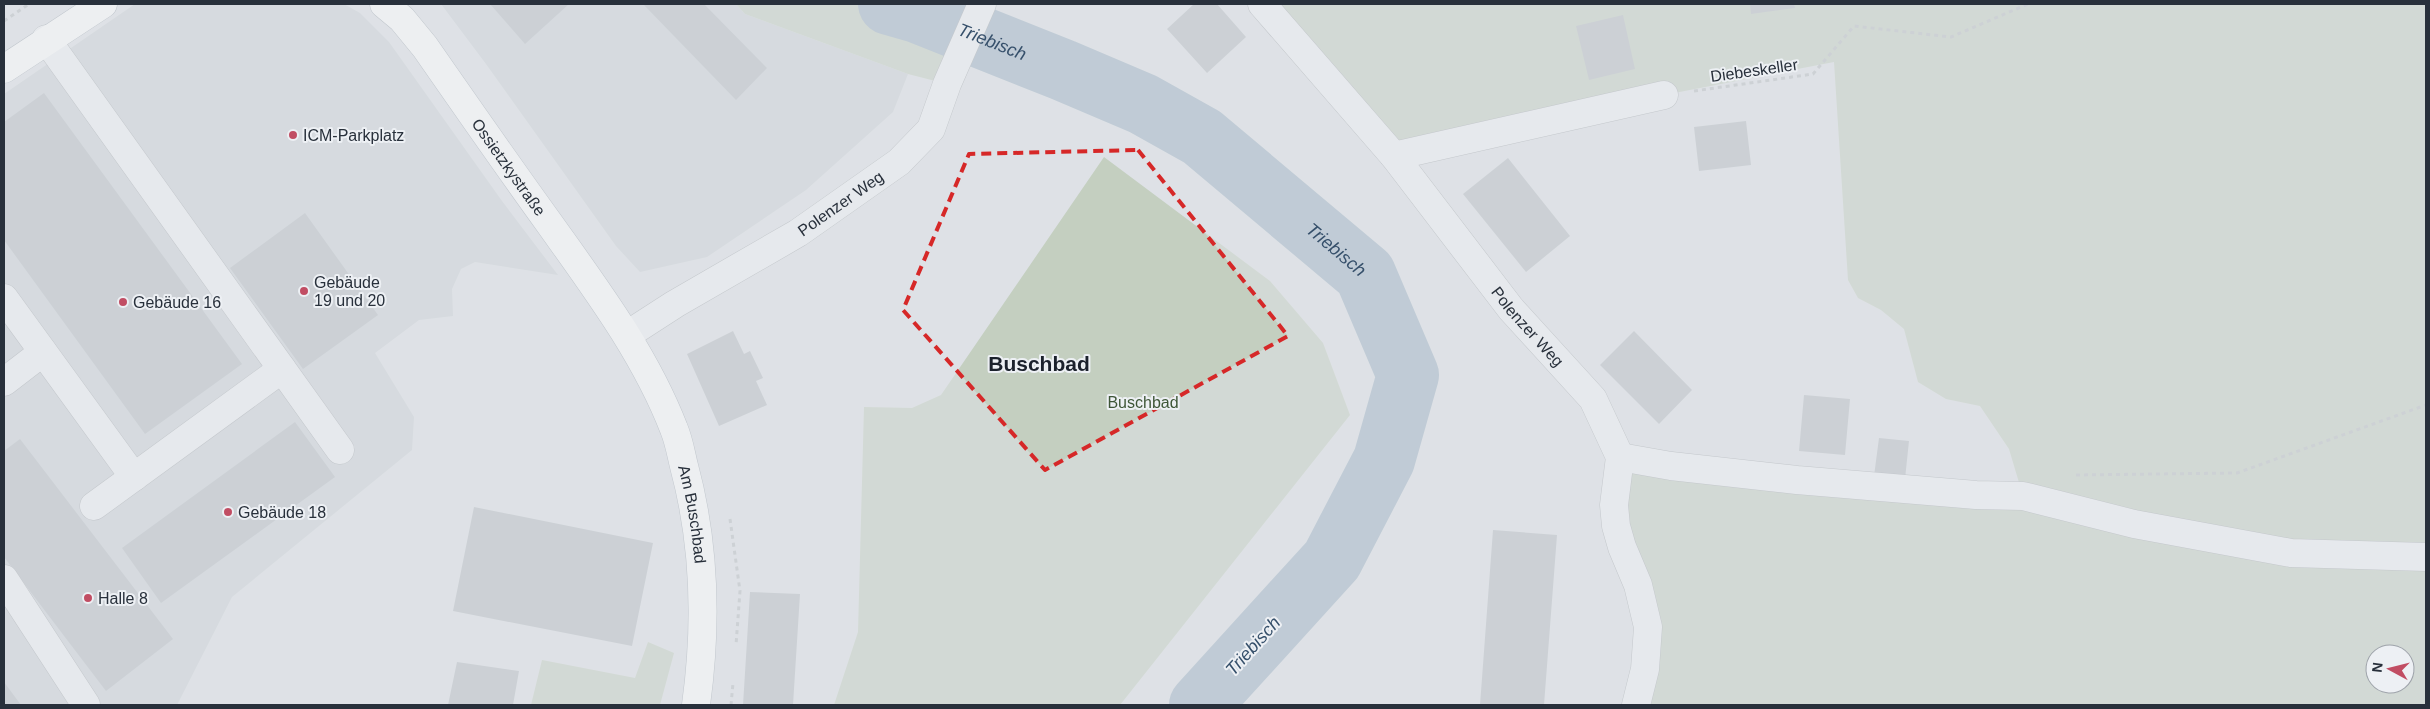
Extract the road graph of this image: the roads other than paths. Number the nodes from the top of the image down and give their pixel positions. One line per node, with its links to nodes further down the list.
1 (103, 4): 5 (main road)
2 (384, 4): 10 (main road, Ossietzkystraße)
3 (982, 4): 10 (street, Polenzer Weg)
4 (1262, 4): 8 (street, Polenzer Weg)
5 (46, 39): 6 (main road); 12 (street)
6 (4, 70)
7 (1664, 95): 8 (street)
8 (1394, 156): 15 (street, Polenzer Weg)
9 (4, 298): 11 (street)
10 (627, 335): 21 (main road, Am Buschbad)
11 (43, 352): 13 (street); 16 (street)
12 (282, 369): 14 (street); 16 (street)
13 (4, 382)
14 (340, 450)
15 (1620, 457): 18 (street); 22 (street)
16 (134, 477): 17 (street)
17 (94, 506)
18 (2426, 557)
19 (4, 579): 20 (street)
20 (86, 705)
21 (696, 705)
22 (1636, 705)

